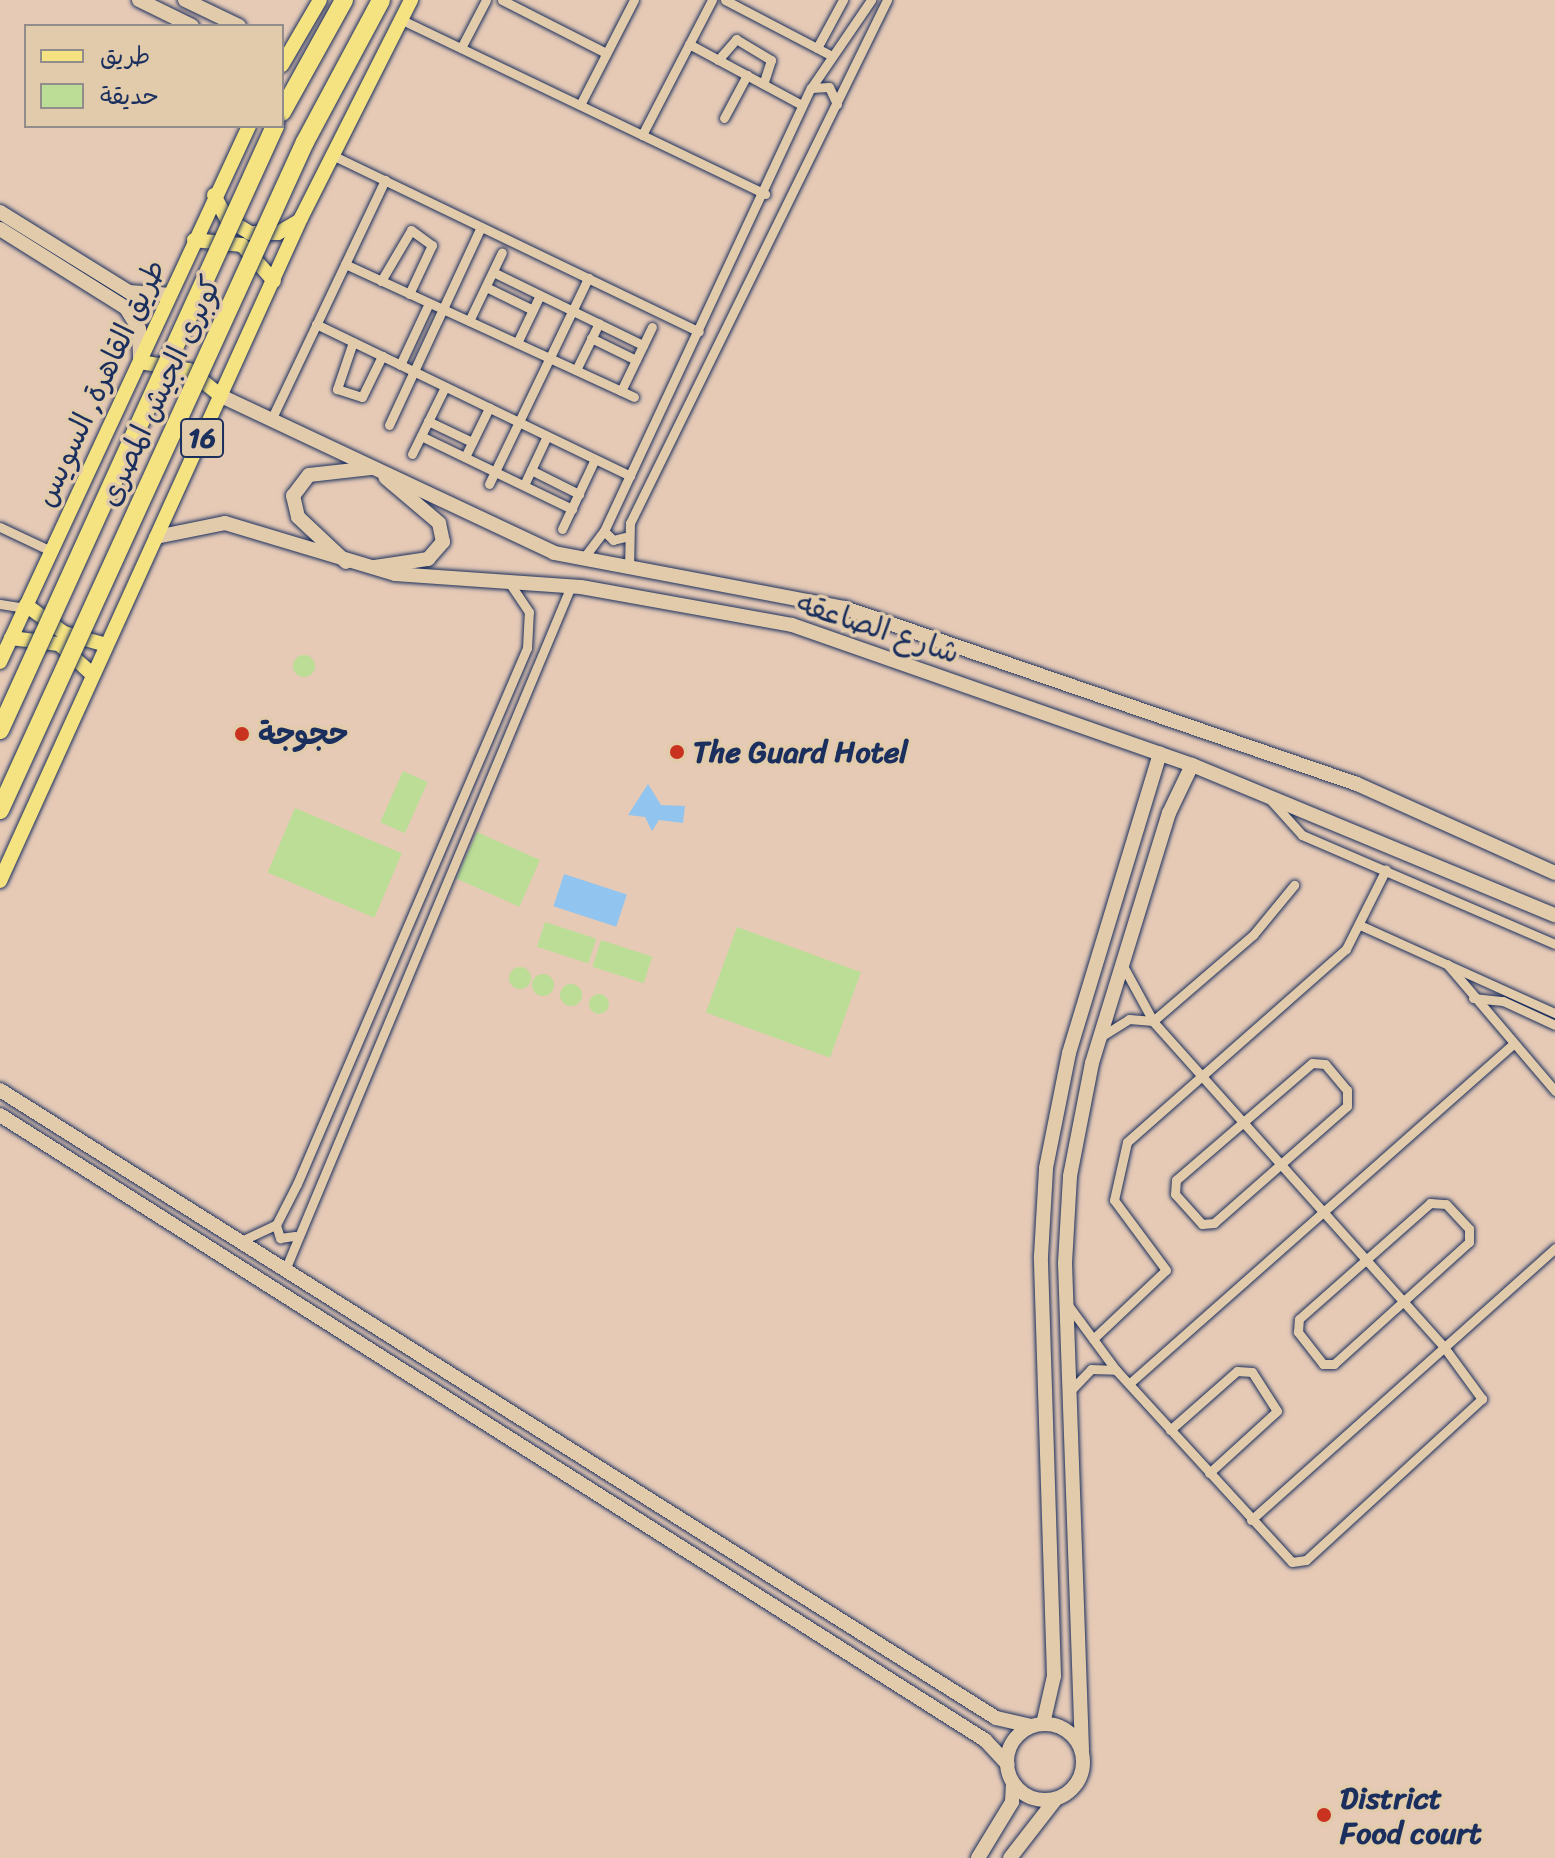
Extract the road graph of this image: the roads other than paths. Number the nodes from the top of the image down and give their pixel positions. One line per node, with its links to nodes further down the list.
1 (139, 0): 17 (street)
2 (185, 0): 18 (street)
3 (320, 0): 19 (main road)
4 (344, 0): 34 (highway)
5 (381, 0): 126 (highway, كوبرى الجيش المصرى / 16, bridge)
6 (411, 0): 16 (main road, 16)
7 (486, 0): 22 (street)
8 (502, 0): 24 (street)
9 (620, 0): 15 (street)
10 (712, 0): 21 (street)
11 (725, 0): 23 (street)
12 (843, 0): 23 (street)
13 (871, 0): 25 (street)
14 (887, 0): 31 (street)
15 (632, 3): 24 (street)
16 (400, 19): 22 (street); 39 (main road, 16)
17 (188, 24)
18 (235, 24)
19 (298, 37): 20 (street); 27 (main road)
20 (284, 38)
21 (689, 44): 26 (street); 38 (street)
22 (461, 48): 32 (street)
23 (817, 48): 25 (street)
24 (606, 53): 32 (street)
25 (830, 55): 30 (street)
26 (718, 60): 28 (street); 29 (street)
27 (284, 62)
28 (747, 75): 29 (street); 35 (street)
29 (763, 84): 33 (street)
30 (811, 88): 31 (street); 33 (street)
31 (837, 104): 106 (street)
32 (580, 105): 38 (street)
33 (802, 105): 41 (street)
34 (284, 108)
35 (724, 118)
36 (248, 128): 42 (main road, طريق القاهرة, السويس)
37 (274, 128): 122 (highway, كوبرى الجيش المصرى / 16, bridge)
38 (642, 135): 41 (street)
39 (332, 155): 40 (street); 44 (main road, 16)
40 (385, 180): 45 (street); 49 (street)
41 (765, 194): 67 (street)
42 (214, 195): 44 (main road); 47 (main road, طريق القاهرة, السويس)
43 (0, 212): 51 (street)
44 (301, 218): 53 (main road, 16)
45 (481, 227): 52 (street); 60 (street)
46 (0, 229): 51 (street)
47 (194, 240): 53 (main road); 57 (main road, طريق القاهرة, السويس)
48 (502, 252): 50 (street)
49 (345, 264): 54 (street); 65 (street)
50 (493, 272): 55 (street); 58 (street)
51 (93, 278): 57 (street); 75 (street)
52 (588, 278): 62 (street); 67 (street)
53 (274, 281): 81 (main road, 16)
54 (381, 281): 56 (street); 56 (street)
55 (486, 287): 61 (street); 63 (street)
56 (409, 294): 59 (street)
57 (168, 295): 75 (main road, طريق القاهرة, السويس)
58 (540, 295): 61 (street); 62 (street)
59 (429, 303): 60 (street); 76 (street)
60 (443, 310): 63 (street); 78 (street)
61 (533, 310): 70 (street)
62 (573, 311): 64 (street); 73 (street)
63 (469, 321): 70 (street)
64 (599, 323): 68 (street); 71 (street)
65 (316, 324): 69 (street); 84 (street)
66 (652, 327): 71 (street)
67 (699, 332): 97 (street)
68 (591, 338): 74 (street); 77 (street)
69 (353, 342): 72 (street); 72 (street)
70 (517, 343): 73 (street)
71 (643, 345): 74 (street)
72 (382, 356): 76 (street)
73 (550, 358): 77 (street); 86 (street)
74 (636, 360): 80 (street)
75 (140, 362): 81 (main road); 107 (main road, طريق القاهرة, السويس)
76 (400, 365): 78 (street)
77 (576, 370): 80 (street)
78 (413, 371): 79 (street); 87 (street)
79 (445, 387): 83 (street); 85 (street)
80 (621, 391): 82 (street)
81 (221, 396): 84 (street, شارع الصاعقه); 105 (main road, 16)
82 (634, 397)
83 (489, 408): 86 (street); 90 (street)
84 (271, 420): 94 (street, شارع الصاعقه)
85 (428, 421): 88 (street); 90 (street)
86 (519, 422): 89 (street); 96 (street)
87 (389, 425)
88 (421, 436): 91 (street); 92 (street)
89 (547, 436): 93 (street); 95 (street)
90 (472, 442): 92 (street)
91 (412, 454)
92 (465, 457): 96 (street)
93 (595, 459): 97 (street); 100 (street)
94 (376, 470): 108 (street, شارع الصاعقه); 109 (street); 110 (street)
95 (531, 470): 99 (street); 100 (street)
96 (495, 472): 98 (street); 99 (street)
97 (630, 476): 104 (street)
98 (489, 484)
99 (524, 485): 101 (street)
100 (579, 494): 101 (street)
101 (572, 509): 103 (street)
102 (0, 527): 107 (street)
103 (562, 529)
104 (604, 531): 106 (street); 108 (street)
105 (156, 537): 109 (street, شارع الصاعقه); 119 (main road, 16)
106 (625, 537): 111 (street)
107 (51, 551): 115 (main road, طريق القاهرة, السويس)
108 (581, 561): 111 (street, شارع الصاعقه)
109 (346, 563): 110 (street, شارع الصاعقه)
110 (371, 569): 112 (street, شارع الصاعقه)
111 (629, 569): 128 (street, شارع الصاعقه)
112 (508, 581): 113 (street, شارع الصاعقه); 116 (street)
113 (571, 586): 117 (street); 123 (street, شارع الصاعقه)
114 (0, 604): 115 (street)
115 (25, 607): 118 (main road, طريق القاهرة, السويس); 119 (main road)
116 (533, 628): 117 (street); 149 (street)
117 (554, 629): 150 (street)
118 (11, 638): 120 (main road, طريق القاهرة, السويس); 121 (main road)
119 (106, 645): 121 (main road, 16)
120 (0, 662)
121 (93, 675): 129 (main road, 16)
122 (0, 730)
123 (1160, 753): 124 (street, شارع الصاعقه); 165 (street)
124 (1192, 765): 125 (street, شارع الصاعقه); 134 (street)
125 (1265, 793): 127 (street); 131 (street, شارع الصاعقه)
126 (0, 810)
127 (1386, 869): 132 (street); 133 (street)
128 (1555, 873)
129 (0, 881)
130 (1294, 885): 138 (street)
131 (1555, 915)
132 (1362, 926): 135 (street); 142 (street)
133 (1555, 944)
134 (1122, 963): 138 (street); 140 (street)
135 (1447, 964): 136 (street); 137 (street)
136 (1473, 998): 139 (street); 141 (street)
137 (1555, 1013)
138 (1153, 1021): 140 (street); 142 (street)
139 (1555, 1025)
140 (1099, 1039): 156 (street)
141 (1513, 1044): 144 (street); 148 (street)
142 (1201, 1075): 146 (street); 157 (street)
143 (0, 1090): 151 (street)
144 (1555, 1091)
145 (0, 1115): 167 (street)
146 (1243, 1122): 147 (street); 147 (street); 147 (street)
147 (1281, 1165): 148 (street)
148 (1324, 1212): 153 (street); 160 (street)
149 (276, 1225): 150 (street); 151 (street)
150 (295, 1236): 154 (street)
151 (241, 1241): 154 (street)
152 (1555, 1248): 158 (street)
153 (1366, 1259): 155 (street); 155 (street); 155 (street)
154 (285, 1270): 165 (street)
155 (1404, 1301): 158 (street)
156 (1066, 1302): 157 (street); 161 (street)
157 (1093, 1339): 159 (street)
158 (1444, 1347): 164 (street); 164 (street)
159 (1116, 1370): 161 (street); 162 (street)
160 (1131, 1382)
161 (1068, 1393): 166 (street)
162 (1170, 1430): 163 (street); 163 (street)
163 (1209, 1473): 164 (street)
164 (1251, 1520)
165 (1037, 1725): 166 (street); 167 (street)
166 (1082, 1750): 169 (street)
167 (1007, 1764): 168 (street)
168 (1013, 1783): 169 (street); 170 (street)
169 (1057, 1798): 171 (street)
170 (978, 1858)
171 (1010, 1858)

